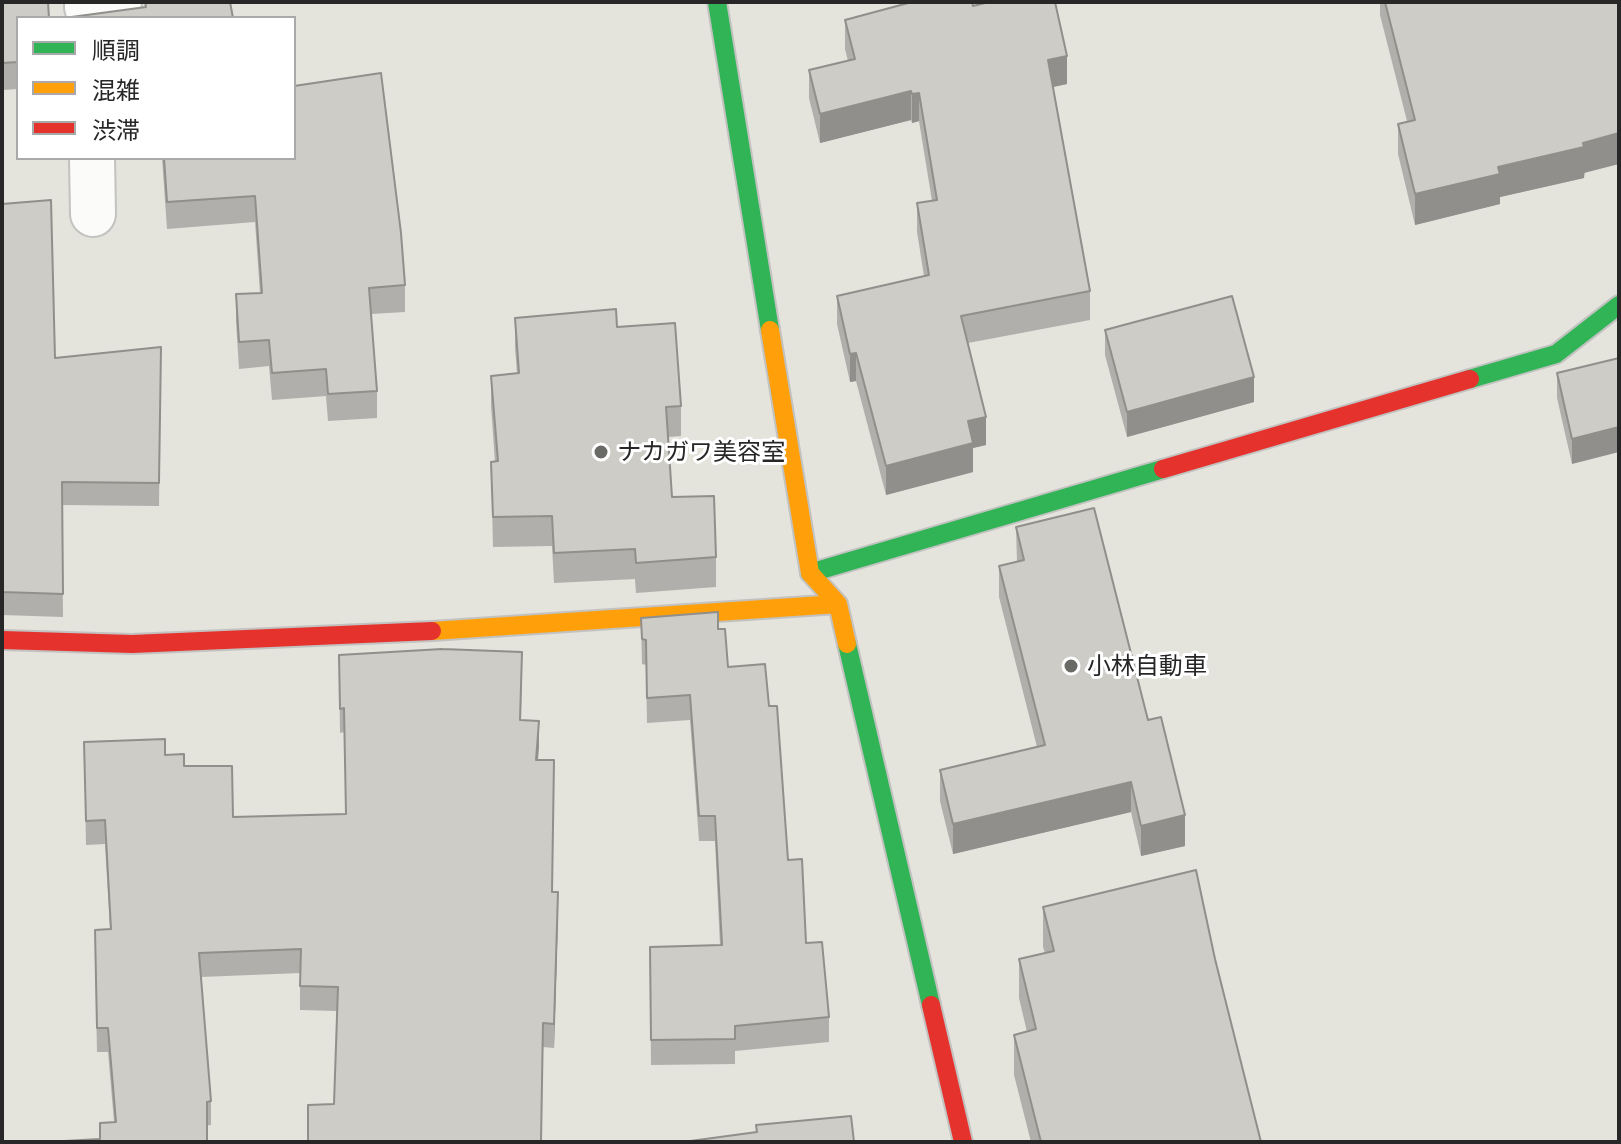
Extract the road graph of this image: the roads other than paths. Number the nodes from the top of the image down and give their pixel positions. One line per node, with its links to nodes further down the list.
1 (717, 2): 5 (street)
2 (92, 160): 3 (street)
3 (93, 214)
4 (1619, 305): 5 (street)
5 (810, 573): 6 (street)
6 (838, 604): 7 (street); 8 (street)
7 (2, 640)
8 (963, 1142)

